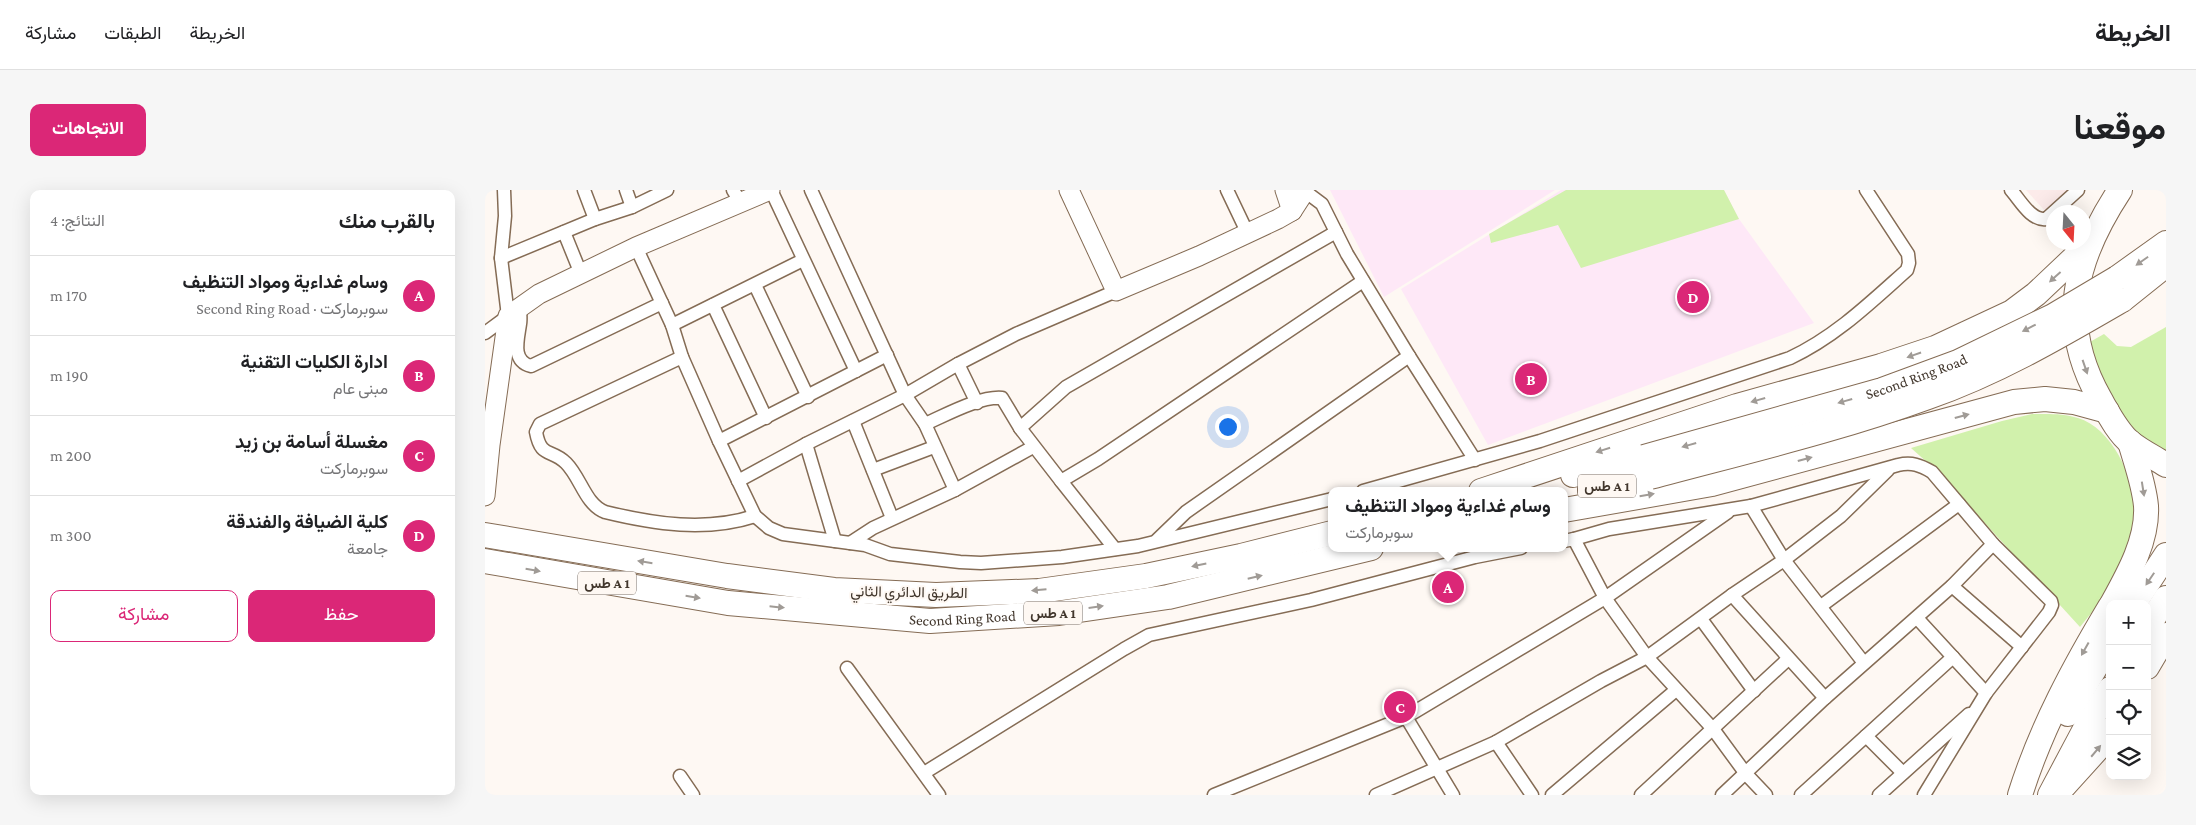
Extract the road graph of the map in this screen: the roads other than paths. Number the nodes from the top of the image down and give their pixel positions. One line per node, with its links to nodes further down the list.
1 (504, 190): 25 (street)
2 (585, 190): 16 (street)
3 (626, 190): 15 (street)
4 (667, 190): 15 (street)
5 (771, 190): 14 (street); 26 (street)
6 (811, 190): 38 (street)
7 (1069, 190): 32 (street)
8 (1227, 190): 19 (street)
9 (1866, 190): 57 (street)
10 (2011, 190): 11 (street)
11 (2078, 190)
12 (2120, 190): 20 (highway)
13 (1295, 191): 18 (street); 19 (street)
14 (737, 197): 22 (street)
15 (632, 208): 16 (street)
16 (595, 219): 17 (street)
17 (564, 232): 25 (street); 28 (street)
18 (1335, 232): 29 (street); 50 (street)
19 (1248, 234): 32 (street)
20 (2091, 240)
21 (2166, 243): 31 (highway, Second Ring Road, one-way to 31)
22 (636, 247): 28 (street); 33 (street)
23 (2082, 250): 65 (highway, one-way to 65)
24 (2087, 250): 46 (highway, one-way to 46)
25 (501, 258): 35 (street)
26 (803, 260): 30 (street); 42 (street)
27 (2166, 265): 31 (highway, Second Ring Road)
28 (581, 274): 35 (street)
29 (1363, 281): 40 (street); 63 (street)
30 (755, 285): 34 (street); 44 (street)
31 (2119, 289): 59 (highway, Second Ring Road, bridge)
32 (1115, 291): 41 (street)
33 (662, 303): 35 (street); 36 (street)
34 (713, 305): 36 (street); 47 (street)
35 (514, 312): 37 (street); 56 (street)
36 (672, 325): 39 (street)
37 (485, 332)
38 (887, 355): 42 (street); 43 (street)
39 (683, 356): 51 (street); 75 (street)
40 (1409, 356): 57 (street); 81 (street)
41 (957, 364): 43 (street); 45 (street)
42 (856, 371): 44 (street)
43 (905, 395): 48 (street); 49 (street)
44 (808, 397): 47 (street)
45 (977, 403): 49 (street); 50 (street)
46 (2107, 411): 52 (highway); 73 (highway, one-way to 46)
47 (766, 418): 51 (street)
48 (853, 421): 53 (street); 61 (street)
49 (925, 424): 55 (street)
50 (1020, 428): 54 (street)
51 (719, 441): 62 (street)
52 (2130, 442): 58 (highway); 94 (highway, one-way to 94)
53 (806, 444): 62 (street); 80 (street)
54 (1033, 447): 63 (street); 67 (street)
55 (935, 448): 61 (street); 67 (street)
56 (487, 451): 68 (street)
57 (1475, 460): 64 (street)
58 (2166, 465)
59 (1647, 467): 66 (highway, طس A 1); 69 (highway, Second Ring Road / طس A 1)
60 (1890, 468): 71 (street); 72 (street); 88 (street)
61 (873, 470): 76 (street)
62 (738, 481): 75 (street)
63 (1061, 481): 84 (street)
64 (1377, 487)
65 (1493, 487)
66 (1527, 487)
67 (955, 490): 76 (street)
68 (485, 496)
69 (1568, 496)
70 (1328, 500): 81 (street)
71 (1959, 504): 83 (street); 96 (street)
72 (1751, 506): 74 (street); 88 (street)
73 (1568, 509)
74 (1730, 511): 79 (street); 92 (street)
75 (755, 516): 80 (street)
76 (892, 518): 82 (street)
77 (1328, 534): 78 (highway, الطريق الدائري الثاني / طس A 1, one-way to 78)
78 (485, 535)
79 (1569, 540): 92 (street)
80 (835, 541): 82 (street)
81 (1156, 542): 84 (street)
82 (850, 543): 84 (street)
83 (1993, 544): 90 (street); 103 (street)
84 (1115, 549)
85 (1354, 552): 89 (highway, Second Ring Road / طس A 1, one-way to 85)
86 (1501, 552): 123 (street)
87 (2166, 555): 95 (highway, one-way to 95)
88 (1784, 560): 91 (street); 96 (street)
89 (485, 562)
90 (1952, 586): 98 (street); 103 (street)
91 (1732, 595): 99 (street); 106 (street)
92 (1605, 598): 104 (street); 116 (street)
93 (2166, 598): 100 (highway)
94 (2114, 600)
95 (2137, 600)
96 (1821, 606): 108 (street)
97 (2106, 614): 140 (highway, one-way to 140)
98 (1917, 618): 105 (street); 108 (street)
99 (1701, 619): 104 (street); 112 (street)
100 (2151, 622)
101 (2166, 635): 107 (highway)
102 (2109, 645): 117 (highway)
103 (2022, 647): 113 (street)
104 (1647, 657): 110 (street); 121 (street)
105 (1953, 657): 113 (street); 120 (street)
106 (1789, 659): 112 (street); 114 (street)
107 (2151, 660)
108 (1864, 663): 114 (street)
109 (847, 668): 123 (street)
110 (1676, 690): 118 (street); 134 (street)
111 (2109, 690): 117 (highway)
112 (1754, 691): 118 (street)
113 (1986, 693): 115 (street)
114 (1825, 698): 125 (street)
115 (1978, 706): 124 (street); 139 (street)
116 (1406, 717): 122 (street); 130 (street)
117 (2074, 726): 140 (highway); 141 (highway)
118 (1713, 729): 125 (street); 135 (street)
119 (2107, 735): 142 (highway, one-way to 119)
120 (1866, 736): 124 (street); 138 (street)
121 (1497, 742): 122 (street); 133 (street)
122 (1437, 770): 131 (street); 132 (street)
123 (924, 773): 129 (street)
124 (1903, 773): 127 (street)
125 (1746, 774): 136 (street); 137 (street)
126 (680, 776): 128 (street)
127 (1886, 793)
128 (693, 795)
129 (939, 795)
130 (1214, 795)
131 (1376, 795)
132 (1453, 795)
133 (1532, 795)
134 (1552, 795)
135 (1641, 795)
136 (1722, 795)
137 (1766, 795)
138 (1801, 795)
139 (1924, 795)
140 (2022, 795)
141 (2050, 795)
142 (2055, 795)

